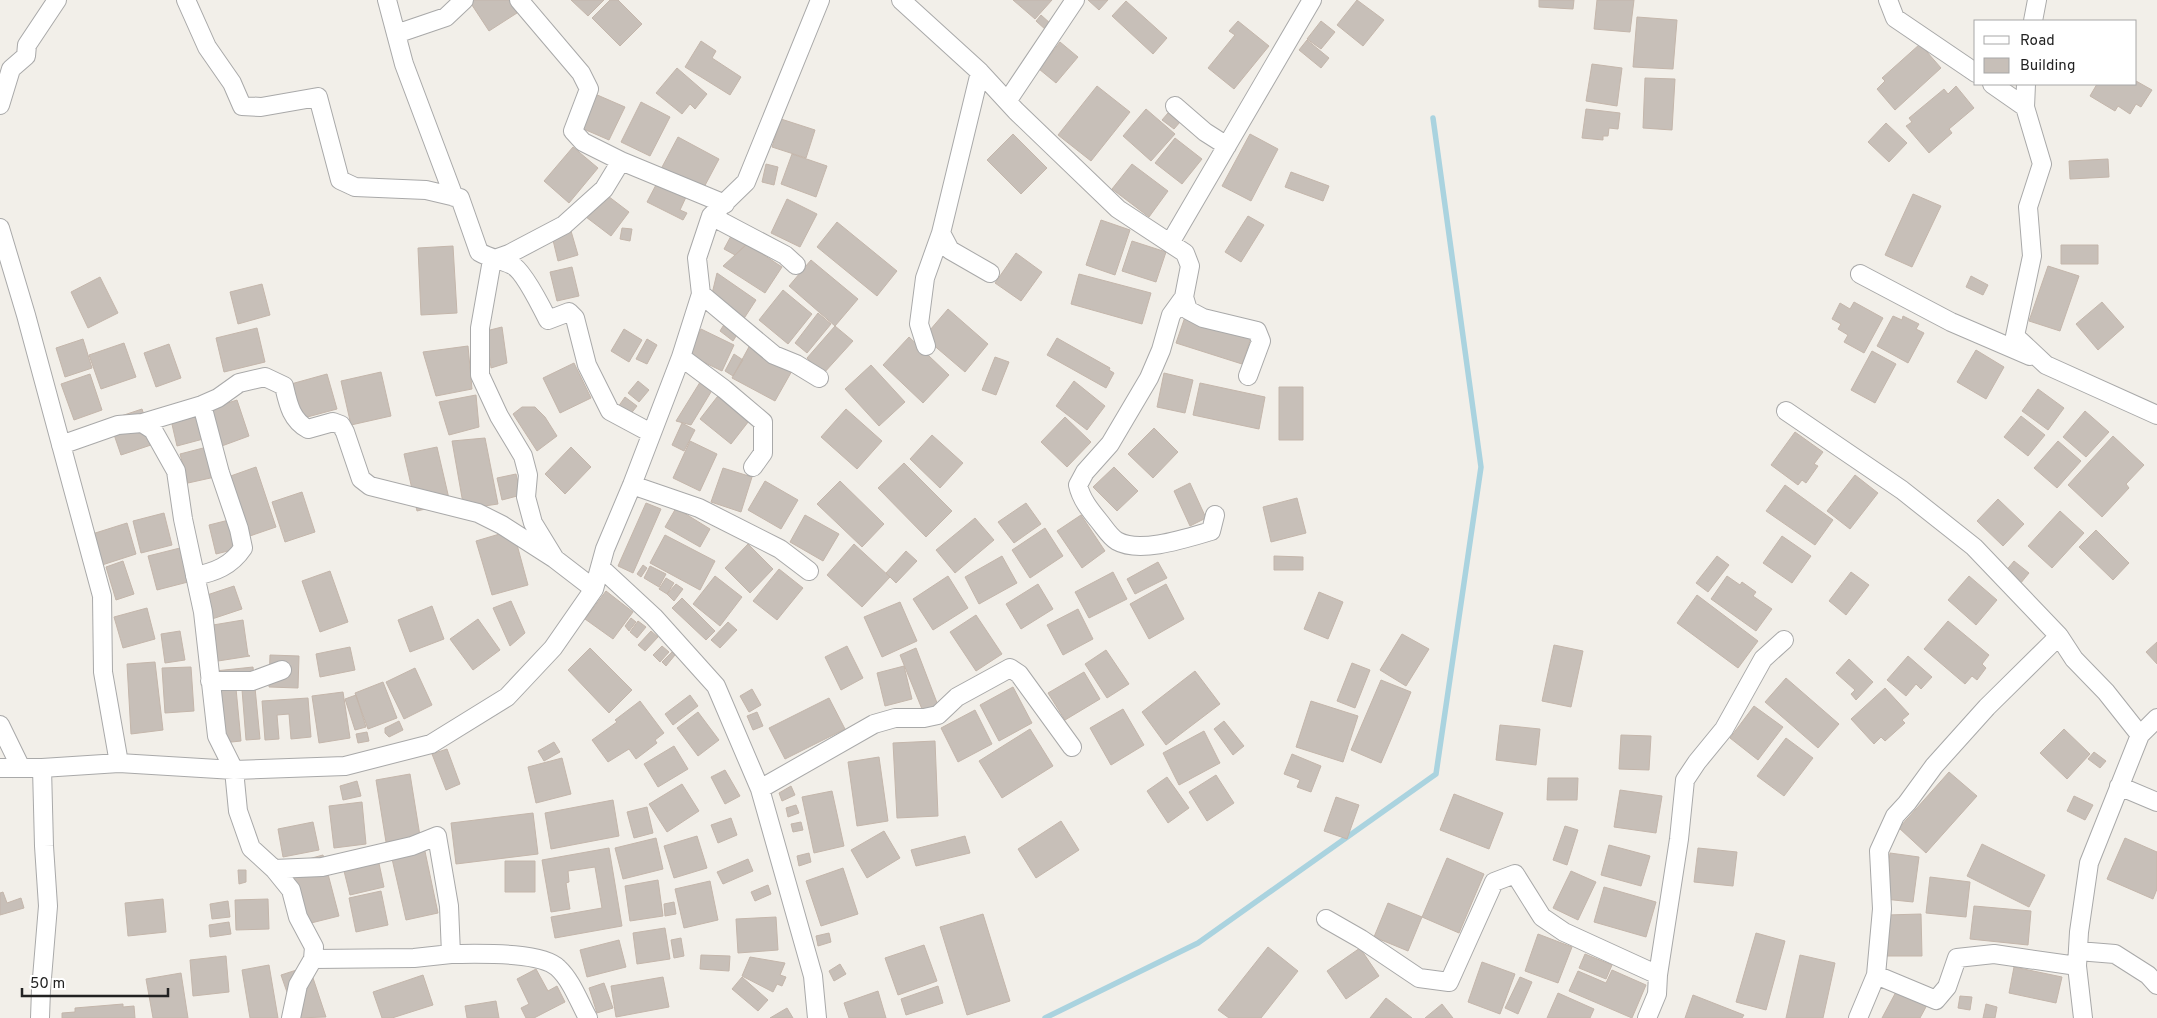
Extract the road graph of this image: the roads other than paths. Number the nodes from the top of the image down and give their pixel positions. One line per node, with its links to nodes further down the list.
1 (57, 0): 19 (street)
2 (186, 0): 24 (street)
3 (387, 0): 13 (street)
4 (464, 0): 13 (street)
5 (519, 0): 23 (street)
6 (820, 0): 25 (street)
7 (902, 0): 14 (street)
8 (1075, 0): 18 (street)
9 (1312, 0): 22 (street)
10 (1888, 0): 15 (street)
11 (2037, 0): 12 (street)
12 (2033, 20)
13 (396, 34): 24 (street)
14 (980, 72): 18 (street); 28 (street)
15 (1974, 72)
16 (1994, 85): 21 (street)
17 (2026, 85): 21 (street)
18 (1008, 100): 29 (street)
19 (0, 105)
20 (1175, 106): 22 (street)
21 (2025, 106): 38 (street)
22 (1228, 146): 29 (street)
23 (621, 161): 25 (street); 30 (street)
24 (454, 197): 30 (street)
25 (725, 204): 26 (street)
26 (711, 216): 31 (street); 34 (street)
27 (0, 228): 46 (street)
28 (941, 233): 32 (street); 36 (street)
29 (1170, 243): 35 (street)
30 (492, 260): 45 (street); 50 (street)
31 (796, 265)
32 (990, 273)
33 (1860, 274): 38 (street)
34 (701, 294): 37 (street); 40 (street)
35 (1184, 296): 39 (street); 49 (street)
36 (926, 346)
37 (680, 357): 45 (street); 47 (street)
38 (2046, 364): 43 (street)
39 (1248, 376)
40 (818, 378)
41 (202, 405): 44 (street); 50 (street); 53 (street)
42 (1786, 411): 55 (street)
43 (2157, 415)
44 (142, 423): 46 (street); 53 (street)
45 (651, 433): 48 (street)
46 (60, 445): 63 (street)
47 (753, 467)
48 (632, 485): 51 (street); 52 (street)
49 (1215, 515)
50 (555, 559): 54 (street)
51 (600, 567): 54 (street); 69 (street)
52 (808, 571)
53 (195, 576): 58 (street)
54 (594, 590): 67 (street)
55 (2059, 636): 61 (street); 77 (street)
56 (1784, 640): 76 (street)
57 (282, 670): 58 (street)
58 (210, 682): 67 (street)
59 (2157, 718): 61 (street)
60 (0, 725): 65 (street)
61 (2140, 735): 68 (street)
62 (1072, 748): 69 (street)
63 (119, 763): 66 (street); 67 (street)
64 (0, 768): 65 (street)
65 (21, 768): 66 (street)
66 (42, 768): 79 (street)
67 (234, 770): 71 (street)
68 (2119, 786): 70 (street); 75 (street)
69 (760, 789): 82 (street)
70 (2157, 802)
71 (274, 869): 73 (street); 74 (street)
72 (1326, 919): 76 (street)
73 (451, 954): 74 (street); 81 (street)
74 (313, 958): 80 (street)
75 (2077, 958): 77 (street); 78 (street); 85 (street)
76 (1658, 975): 83 (street)
77 (1876, 975): 84 (street)
78 (2157, 985)
79 (40, 1018)
80 (291, 1018)
81 (588, 1018)
82 (818, 1018)
83 (1647, 1018)
84 (1858, 1018)
85 (2084, 1018)

